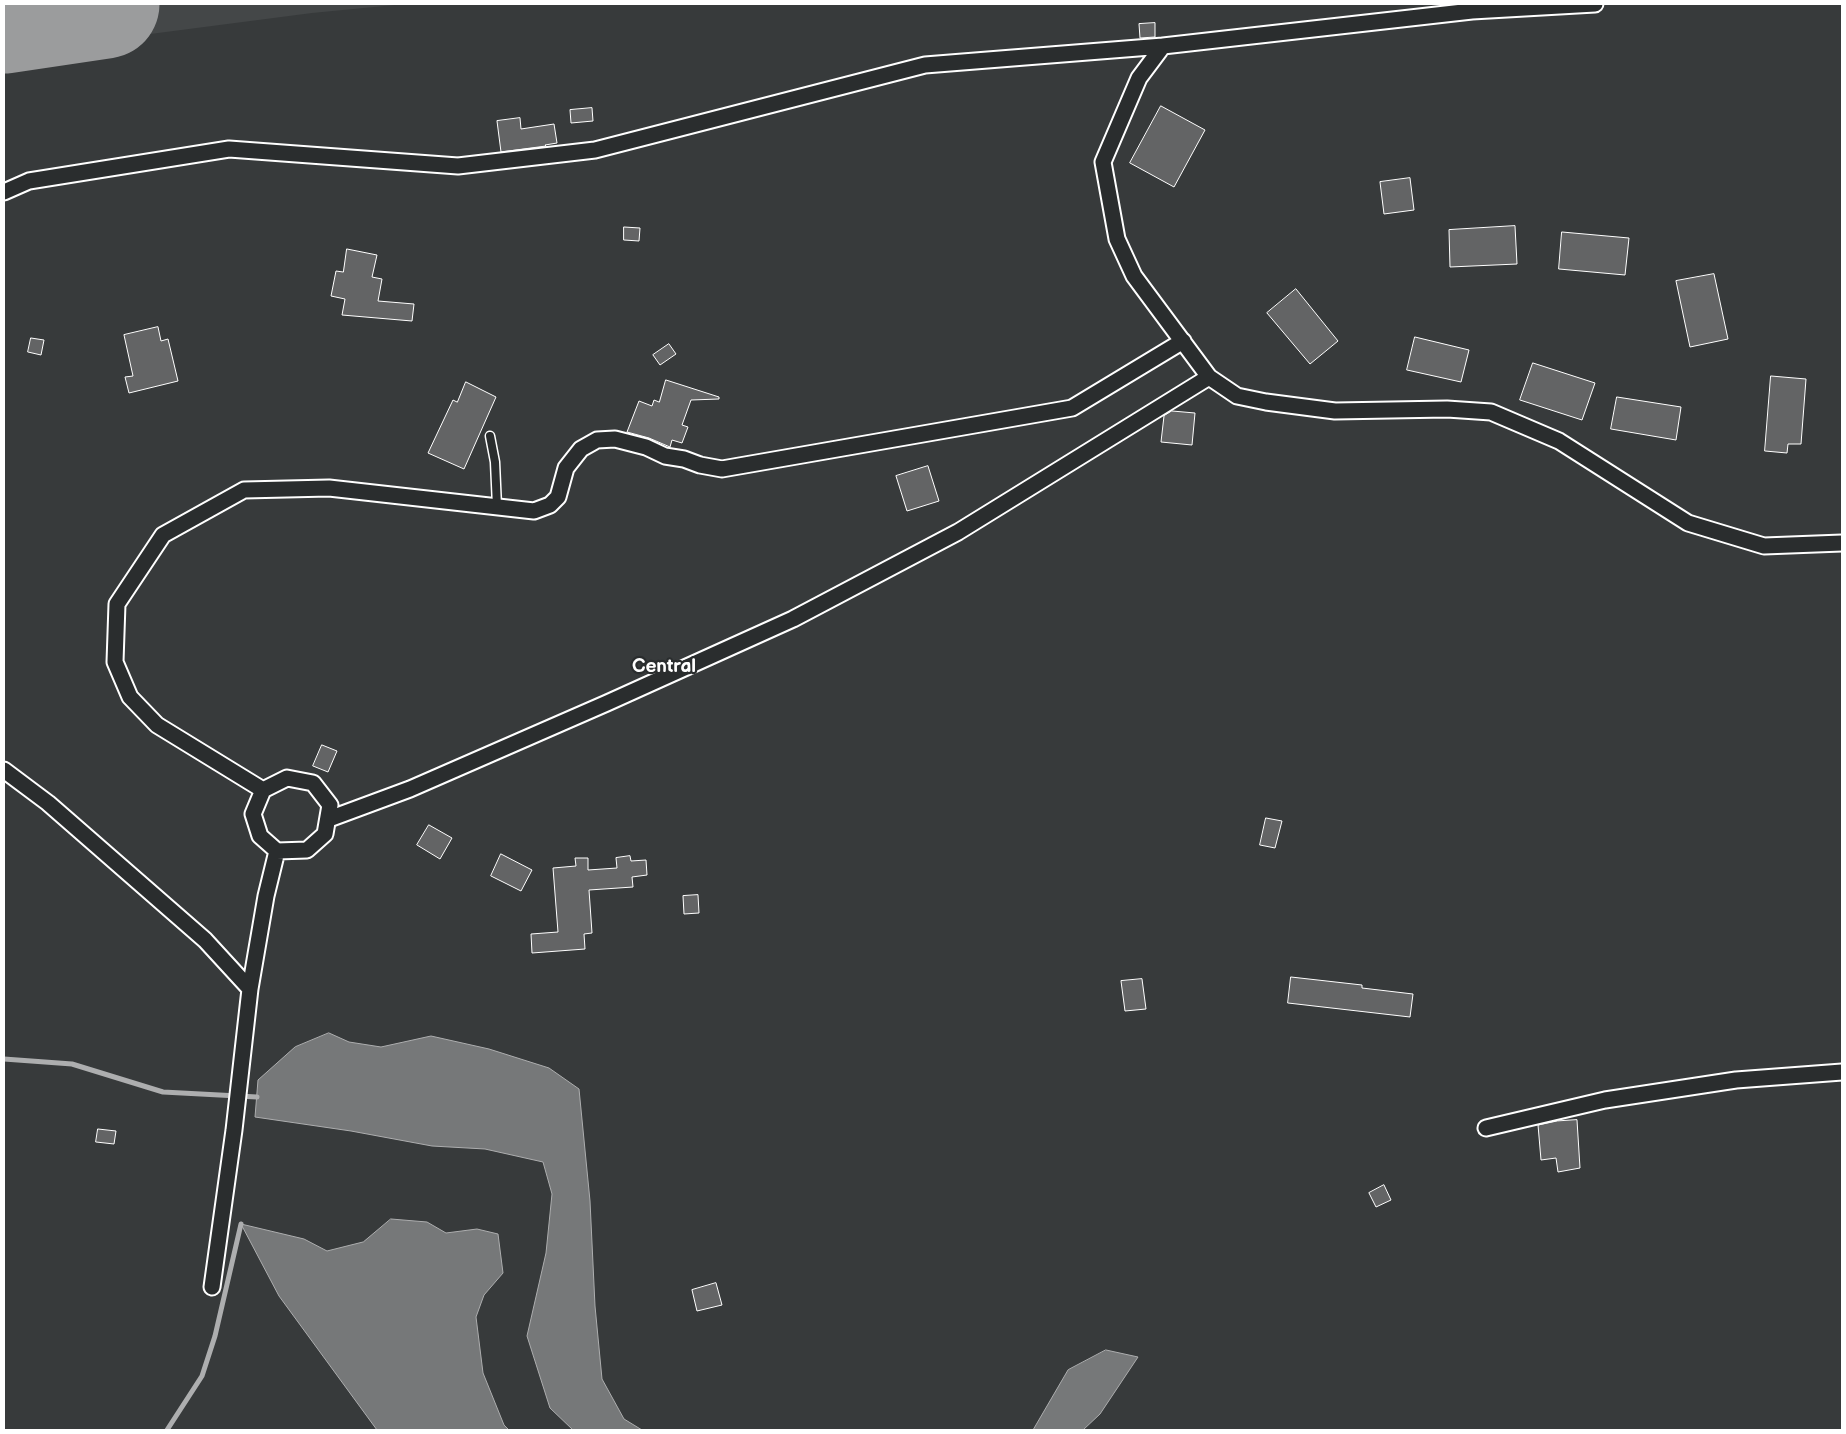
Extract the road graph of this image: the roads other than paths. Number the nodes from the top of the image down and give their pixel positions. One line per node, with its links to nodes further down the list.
1 (1595, 4): 2 (street)
2 (1162, 46): 3 (street); 4 (street)
3 (4, 192)
4 (1183, 341): 5 (street); 7 (street)
5 (1209, 377): 8 (street); 11 (street)
6 (490, 436): 7 (lane)
7 (497, 507): 10 (street)
8 (1842, 544)
9 (4, 770): 13 (street)
10 (263, 790): 11 (street); 12 (street)
11 (329, 819): 12 (street)
12 (277, 851): 13 (street)
13 (250, 989): 16 (street)
14 (1842, 1072): 15 (street)
15 (1486, 1128)
16 (212, 1287)

